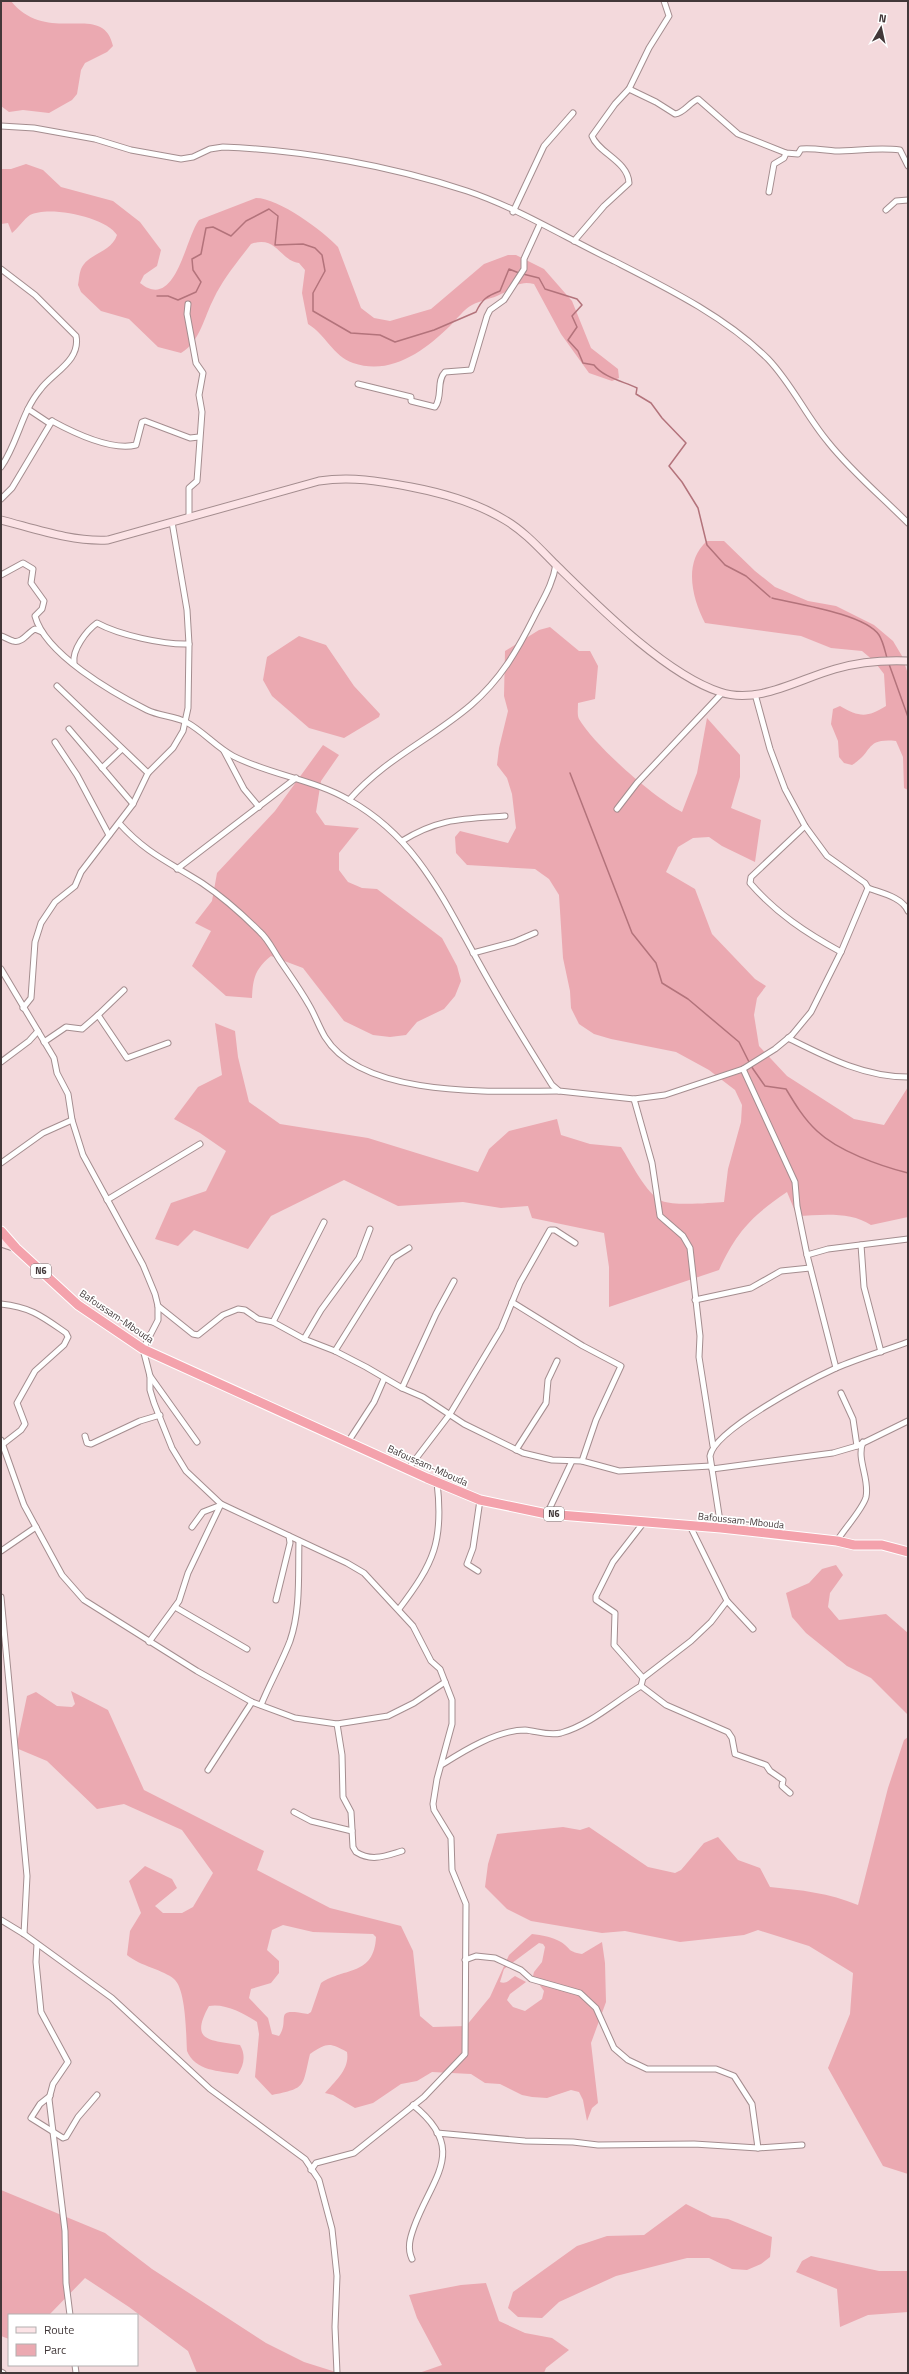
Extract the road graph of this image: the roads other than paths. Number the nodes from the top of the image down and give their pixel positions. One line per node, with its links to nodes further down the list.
1 (664, 1): 2 (street)
2 (629, 89): 5 (street); 12 (street)
3 (573, 113): 10 (street)
4 (1, 126): 10 (street)
5 (786, 153): 6 (street); 7 (street)
6 (908, 166)
7 (769, 192)
8 (908, 200): 9 (street)
9 (886, 210)
10 (513, 212): 11 (street)
11 (540, 224): 12 (street); 15 (street)
12 (574, 241): 24 (street)
13 (1, 269): 16 (street)
14 (188, 304): 18 (street)
15 (358, 384)
16 (28, 409): 17 (street); 19 (street)
17 (52, 421): 18 (street); 20 (street)
18 (199, 437): 21 (street)
19 (1, 467)
20 (1, 499)
21 (190, 516): 23 (street); 25 (street)
22 (1, 520): 23 (street)
23 (172, 522): 29 (street)
24 (908, 522)
25 (556, 564): 33 (street); 43 (street)
26 (1, 575): 27 (street)
27 (42, 632): 28 (street); 31 (street)
28 (1, 636)
29 (189, 644): 31 (street); 35 (street)
30 (908, 662): 34 (street)
31 (74, 663): 35 (street)
32 (57, 686): 38 (street)
33 (722, 693): 34 (street); 46 (street)
34 (755, 694): 49 (street)
35 (186, 722): 39 (street); 41 (street)
36 (69, 729): 40 (street)
37 (55, 742): 50 (street)
38 (122, 749): 40 (street); 41 (street)
39 (224, 750): 42 (street); 45 (street)
40 (102, 768): 44 (street)
41 (148, 773): 44 (street)
42 (296, 778): 43 (street); 45 (street)
43 (349, 800): 51 (street)
44 (133, 804): 48 (street)
45 (259, 807): 53 (street)
46 (617, 809)
47 (505, 816): 51 (street)
48 (119, 823): 50 (street); 52 (street)
49 (805, 826): 55 (street); 58 (street)
50 (109, 835): 62 (street)
51 (402, 841): 59 (street)
52 (168, 864): 53 (street); 54 (street)
53 (181, 864): 54 (street)
54 (177, 869): 71 (street)
55 (868, 888): 56 (street); 58 (street)
56 (908, 911)
57 (535, 933): 59 (street)
58 (841, 952): 65 (street)
59 (473, 953): 71 (street)
60 (1, 969): 62 (street)
61 (124, 990): 63 (street)
62 (23, 1008): 64 (street)
63 (98, 1015): 66 (street); 67 (street)
64 (38, 1031): 66 (street); 68 (street)
65 (788, 1038): 69 (street); 70 (street)
66 (44, 1042): 73 (street)
67 (168, 1044)
68 (1, 1062)
69 (743, 1069): 72 (street); 86 (street)
70 (908, 1077)
71 (559, 1091): 72 (street)
72 (634, 1099): 89 (street)
73 (72, 1120): 75 (street); 76 (street)
74 (200, 1144): 76 (street)
75 (1, 1163)
76 (107, 1200): 92 (street)
77 (324, 1222): 94 (street)
78 (370, 1229): 95 (street)
79 (1, 1231): 84 (highway, Bafoussam-Mbouda / N6)
80 (908, 1239): 83 (street)
81 (1, 1243): 84 (street)
82 (575, 1243): 90 (street)
83 (861, 1245): 86 (street); 99 (street)
84 (16, 1248): 97 (highway, Bafoussam-Mbouda / N6)
85 (409, 1248): 98 (street)
86 (807, 1255): 87 (street)
87 (810, 1268): 89 (street); 101 (street)
88 (454, 1281): 104 (street)
89 (695, 1300): 114 (street)
90 (512, 1302): 106 (street); 118 (street)
91 (2, 1304): 93 (street); 110 (street)
92 (158, 1306): 94 (street); 97 (street)
93 (1, 1310)
94 (273, 1322): 95 (street)
95 (304, 1339): 98 (street)
96 (908, 1342): 99 (street)
97 (143, 1349): 102 (street); 112 (highway, Bafoussam-Mbouda / N6)
98 (335, 1351): 103 (street)
99 (881, 1352): 101 (street)
100 (557, 1361): 116 (street)
101 (836, 1368): 114 (street)
102 (150, 1376): 107 (street); 111 (street)
103 (384, 1379): 104 (street); 112 (street)
104 (402, 1388): 106 (street)
105 (841, 1394): 115 (street)
106 (450, 1414): 116 (street); 120 (street)
107 (160, 1415): 109 (street); 123 (street)
108 (908, 1421): 113 (street)
109 (85, 1436)
110 (2, 1442): 127 (street)
111 (197, 1442)
112 (348, 1442): 120 (highway, Bafoussam-Mbouda / N6)
113 (863, 1442): 115 (street); 132 (street)
114 (713, 1446): 119 (street)
115 (857, 1446): 119 (street)
116 (516, 1450): 117 (street)
117 (572, 1461): 118 (street); 124 (street)
118 (582, 1461): 119 (street)
119 (711, 1467): 129 (street)
120 (408, 1469): 121 (highway, Bafoussam-Mbouda / N6)
121 (437, 1482): 122 (highway, Bafoussam-Mbouda / N6); 140 (street)
122 (480, 1500): 124 (highway, Bafoussam-Mbouda / N6); 135 (street)
123 (221, 1504): 128 (street); 130 (street); 139 (street)
124 (547, 1514): 125 (highway, Bafoussam-Mbouda / N6)
125 (644, 1522): 126 (highway, Bafoussam-Mbouda / N6); 144 (street)
126 (690, 1526): 129 (highway, Bafoussam-Mbouda / N6); 138 (street)
127 (36, 1527): 133 (street); 142 (street)
128 (192, 1527)
129 (721, 1528): 132 (highway, Bafoussam-Mbouda / N6)
130 (289, 1536): 131 (street); 137 (street)
131 (300, 1541): 140 (street); 148 (street)
132 (837, 1541): 134 (highway, Bafoussam-Mbouda / N6)
133 (1, 1551)
134 (908, 1552)
135 (478, 1571)
136 (1, 1597): 157 (street)
137 (276, 1600)
138 (727, 1601): 141 (street); 144 (street)
139 (175, 1607): 142 (street); 143 (street)
140 (399, 1610): 145 (street)
141 (753, 1629)
142 (149, 1642): 147 (street)
143 (247, 1649)
144 (643, 1678): 146 (street)
145 (445, 1682): 149 (street); 150 (street)
146 (641, 1686): 150 (street); 152 (street)
147 (252, 1702): 148 (street); 151 (street)
148 (261, 1705): 149 (street)
149 (337, 1724): 154 (street)
150 (443, 1764): 159 (street)
151 (208, 1770)
152 (790, 1793)
153 (294, 1812): 154 (street)
154 (352, 1831): 155 (street)
155 (402, 1851)
156 (1, 1920): 157 (street)
157 (24, 1934): 158 (street)
158 (37, 1944): 161 (street); 167 (street)
159 (465, 1960): 162 (street); 166 (street)
160 (97, 2095): 163 (street)
161 (50, 2096): 163 (street); 163 (street)
162 (413, 2105): 164 (street); 167 (street)
163 (53, 2132): 169 (street)
164 (438, 2133): 166 (street); 168 (street)
165 (802, 2145): 166 (street)
166 (758, 2148)
167 (311, 2170): 170 (street)
168 (412, 2259)
169 (70, 2314)
170 (337, 2373)

